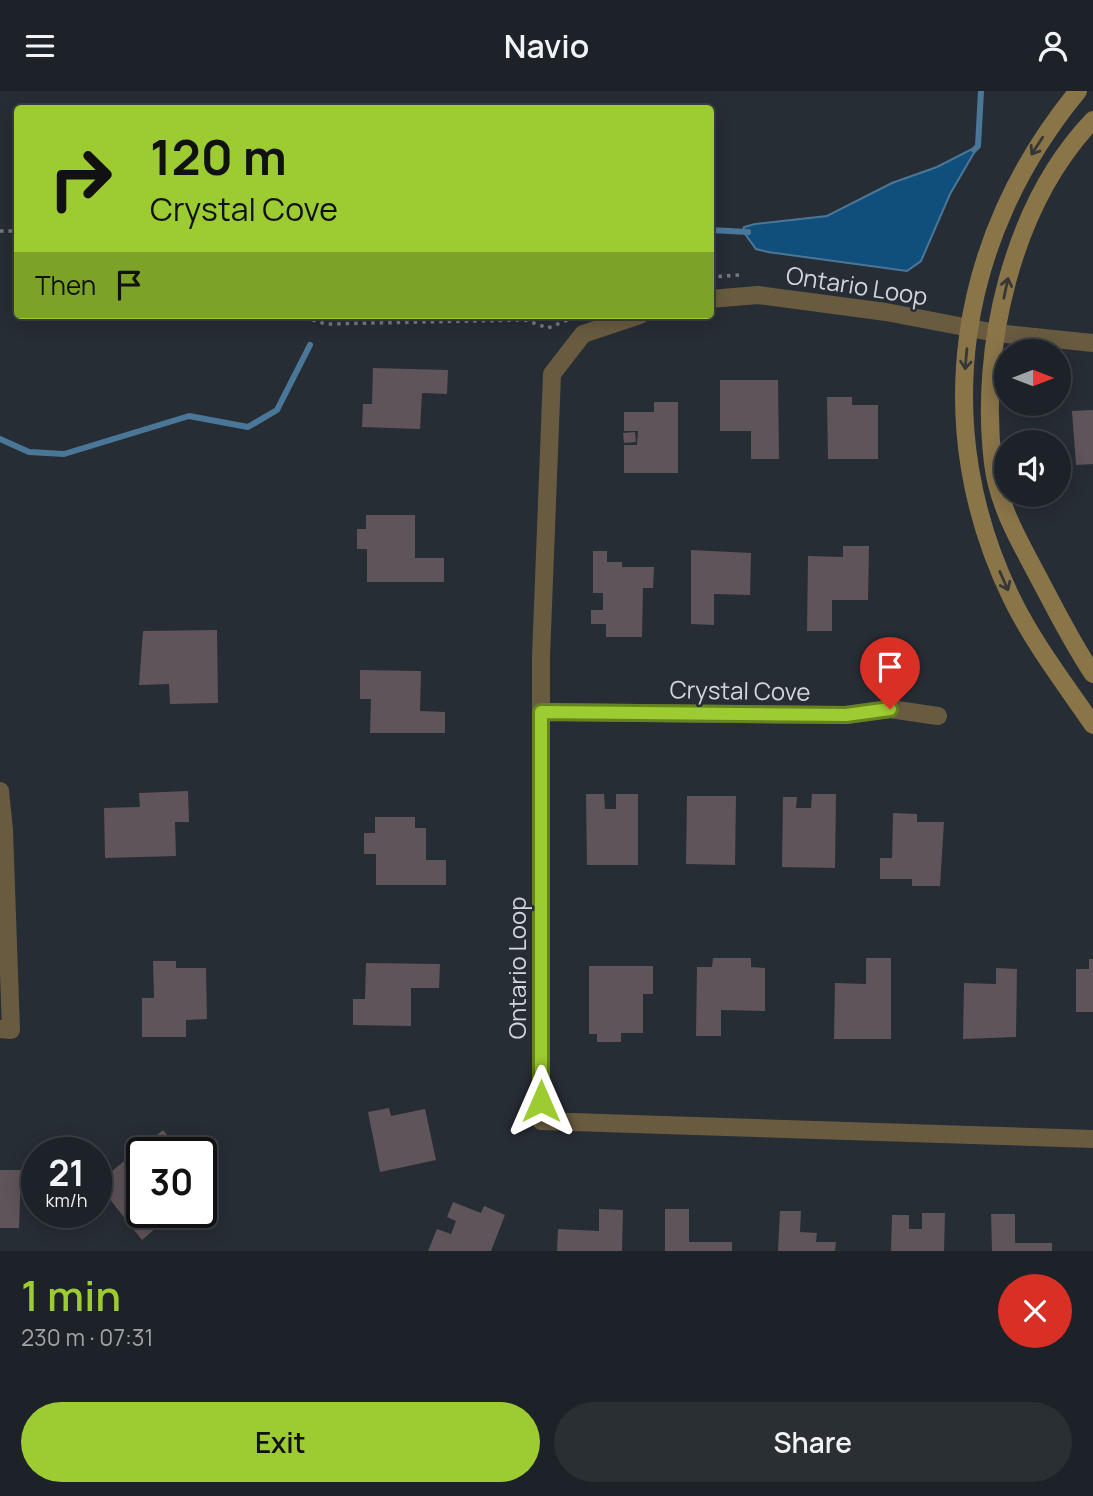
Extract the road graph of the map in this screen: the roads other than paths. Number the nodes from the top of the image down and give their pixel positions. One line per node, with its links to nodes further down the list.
1 (1078, 91): 5 (street, one-way to 5)
2 (1093, 120): 6 (street, one-way to 2)
3 (714, 299): 5 (street, Ontario Loop)
4 (628, 319): 9 (street, Ontario Loop)
5 (969, 328): 6 (street, Ontario Loop); 11 (street, one-way to 11)
6 (996, 333): 7 (street, Ontario Loop); 8 (street)
7 (1093, 343)
8 (1093, 674)
9 (541, 712): 10 (street, Crystal Cove); 14 (street, Ontario Loop)
10 (939, 716)
11 (1093, 725)
12 (0, 791): 13 (street)
13 (0, 1029)
14 (1093, 1139)

